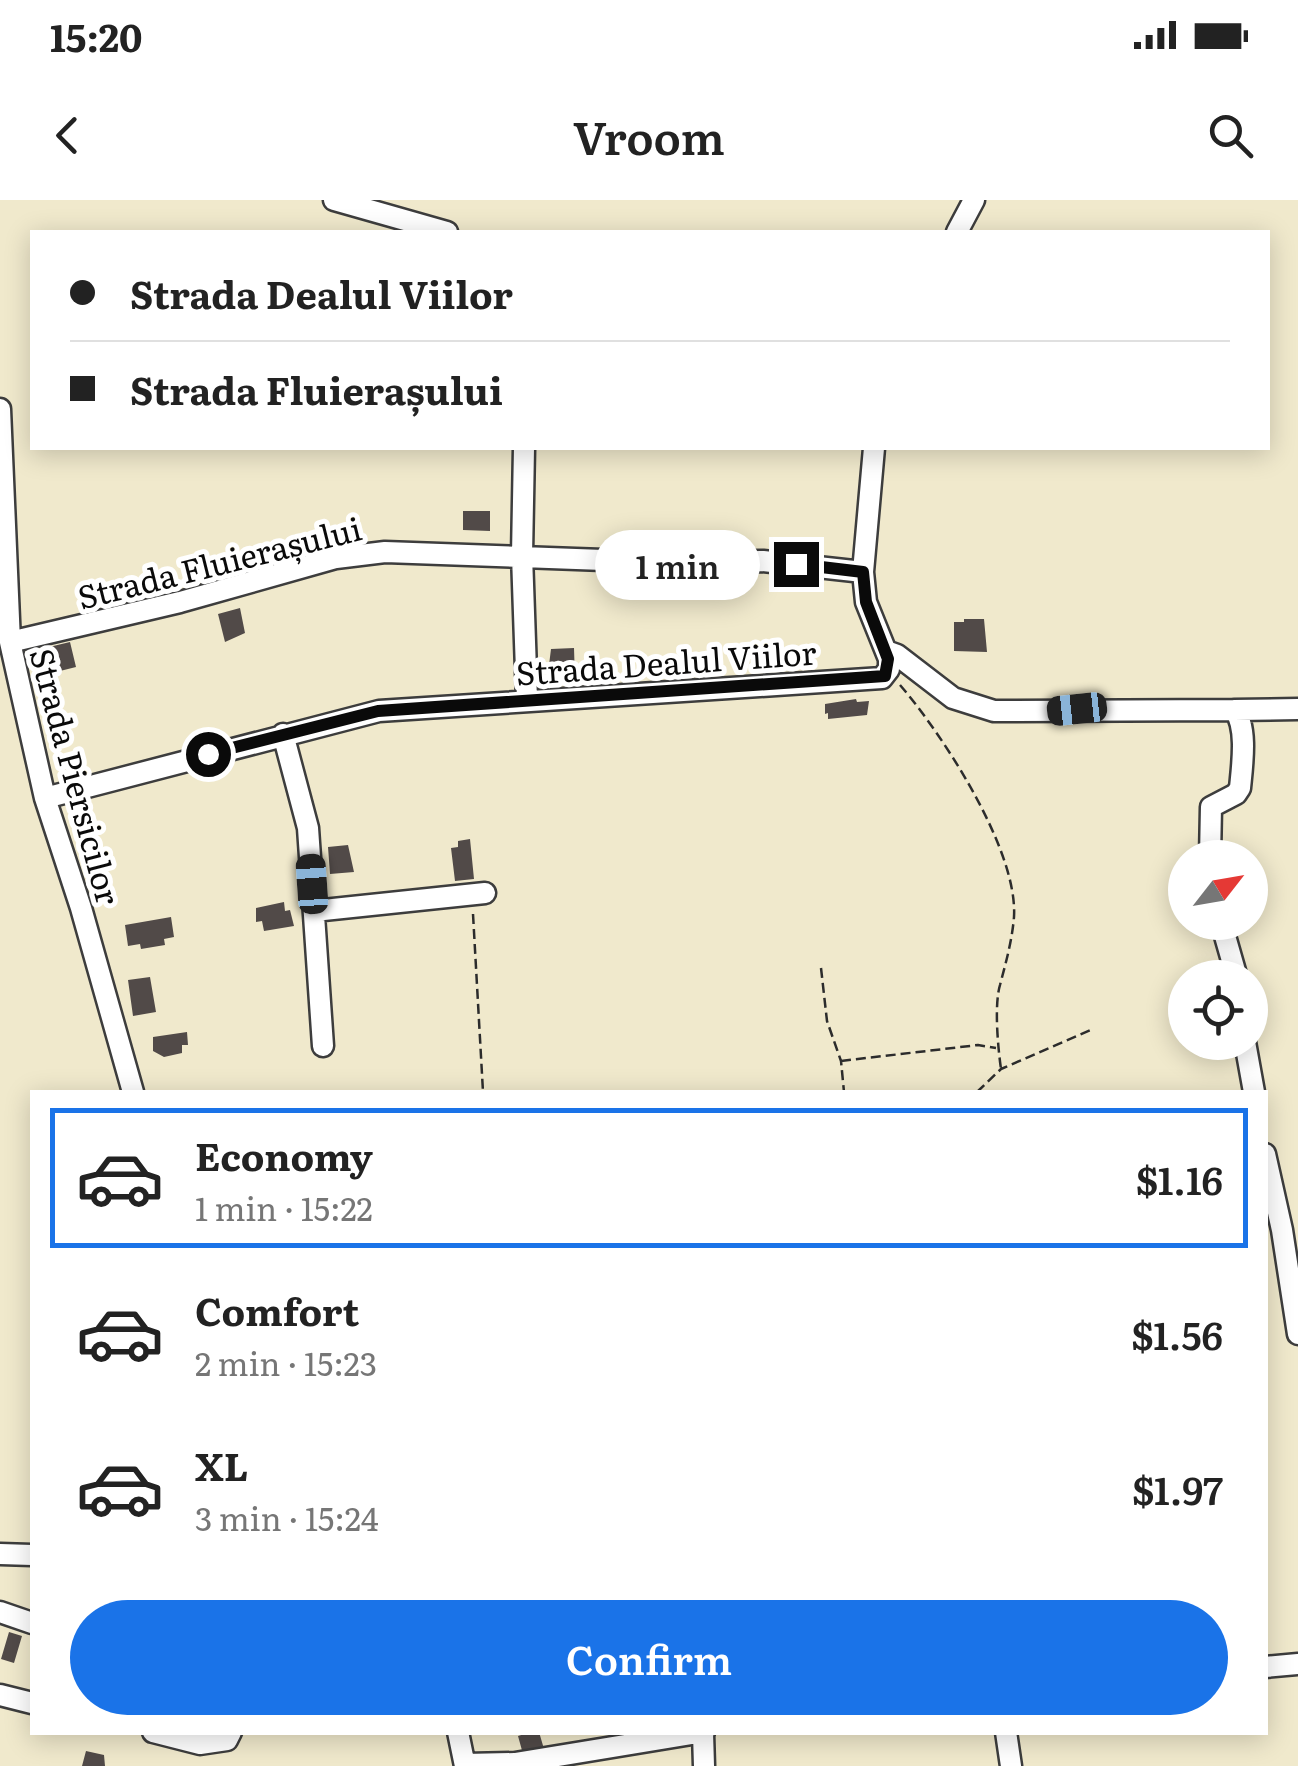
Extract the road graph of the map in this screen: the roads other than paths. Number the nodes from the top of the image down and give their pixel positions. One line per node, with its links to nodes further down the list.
1 (334, 200): 3 (street)
2 (974, 200): 4 (street)
3 (441, 230)
4 (958, 230)
5 (0, 409): 10 (street, Strada Piersicilor)
6 (524, 450): 8 (street)
7 (874, 450): 9 (street)
8 (522, 555): 9 (street, Strada Fluierașului); 10 (street, Strada Fluierașului); 12 (street)
9 (863, 572): 11 (street)
10 (10, 642): 16 (street, Strada Piersicilor)
11 (886, 651): 12 (street, Strada Dealul Viilor); 14 (street)
12 (527, 700): 15 (street, Strada Dealul Viilor)
13 (1298, 708): 14 (street)
14 (1234, 710): 17 (street)
15 (284, 734): 16 (street, Strada Dealul Viilor); 19 (street)
16 (45, 798): 22 (street, Strada Piersicilor)
17 (1210, 840)
18 (478, 894): 19 (street)
19 (314, 911): 20 (street)
20 (323, 1046)
21 (1248, 1060): 23 (street)
22 (132, 1090)
23 (1254, 1090)
24 (1268, 1167): 25 (street)
25 (1298, 1334)
26 (0, 1554): 27 (street)
27 (30, 1555)
28 (0, 1612): 29 (street)
29 (30, 1623)
30 (1298, 1664): 31 (street)
31 (1268, 1667)
32 (0, 1696): 33 (street)
33 (30, 1703)
34 (165, 1735): 35 (street)
35 (228, 1735)
36 (459, 1735): 40 (street)
37 (692, 1735): 40 (street)
38 (704, 1735): 41 (street)
39 (1007, 1735): 42 (street)
40 (465, 1765)
41 (704, 1766)
42 (1012, 1766)

